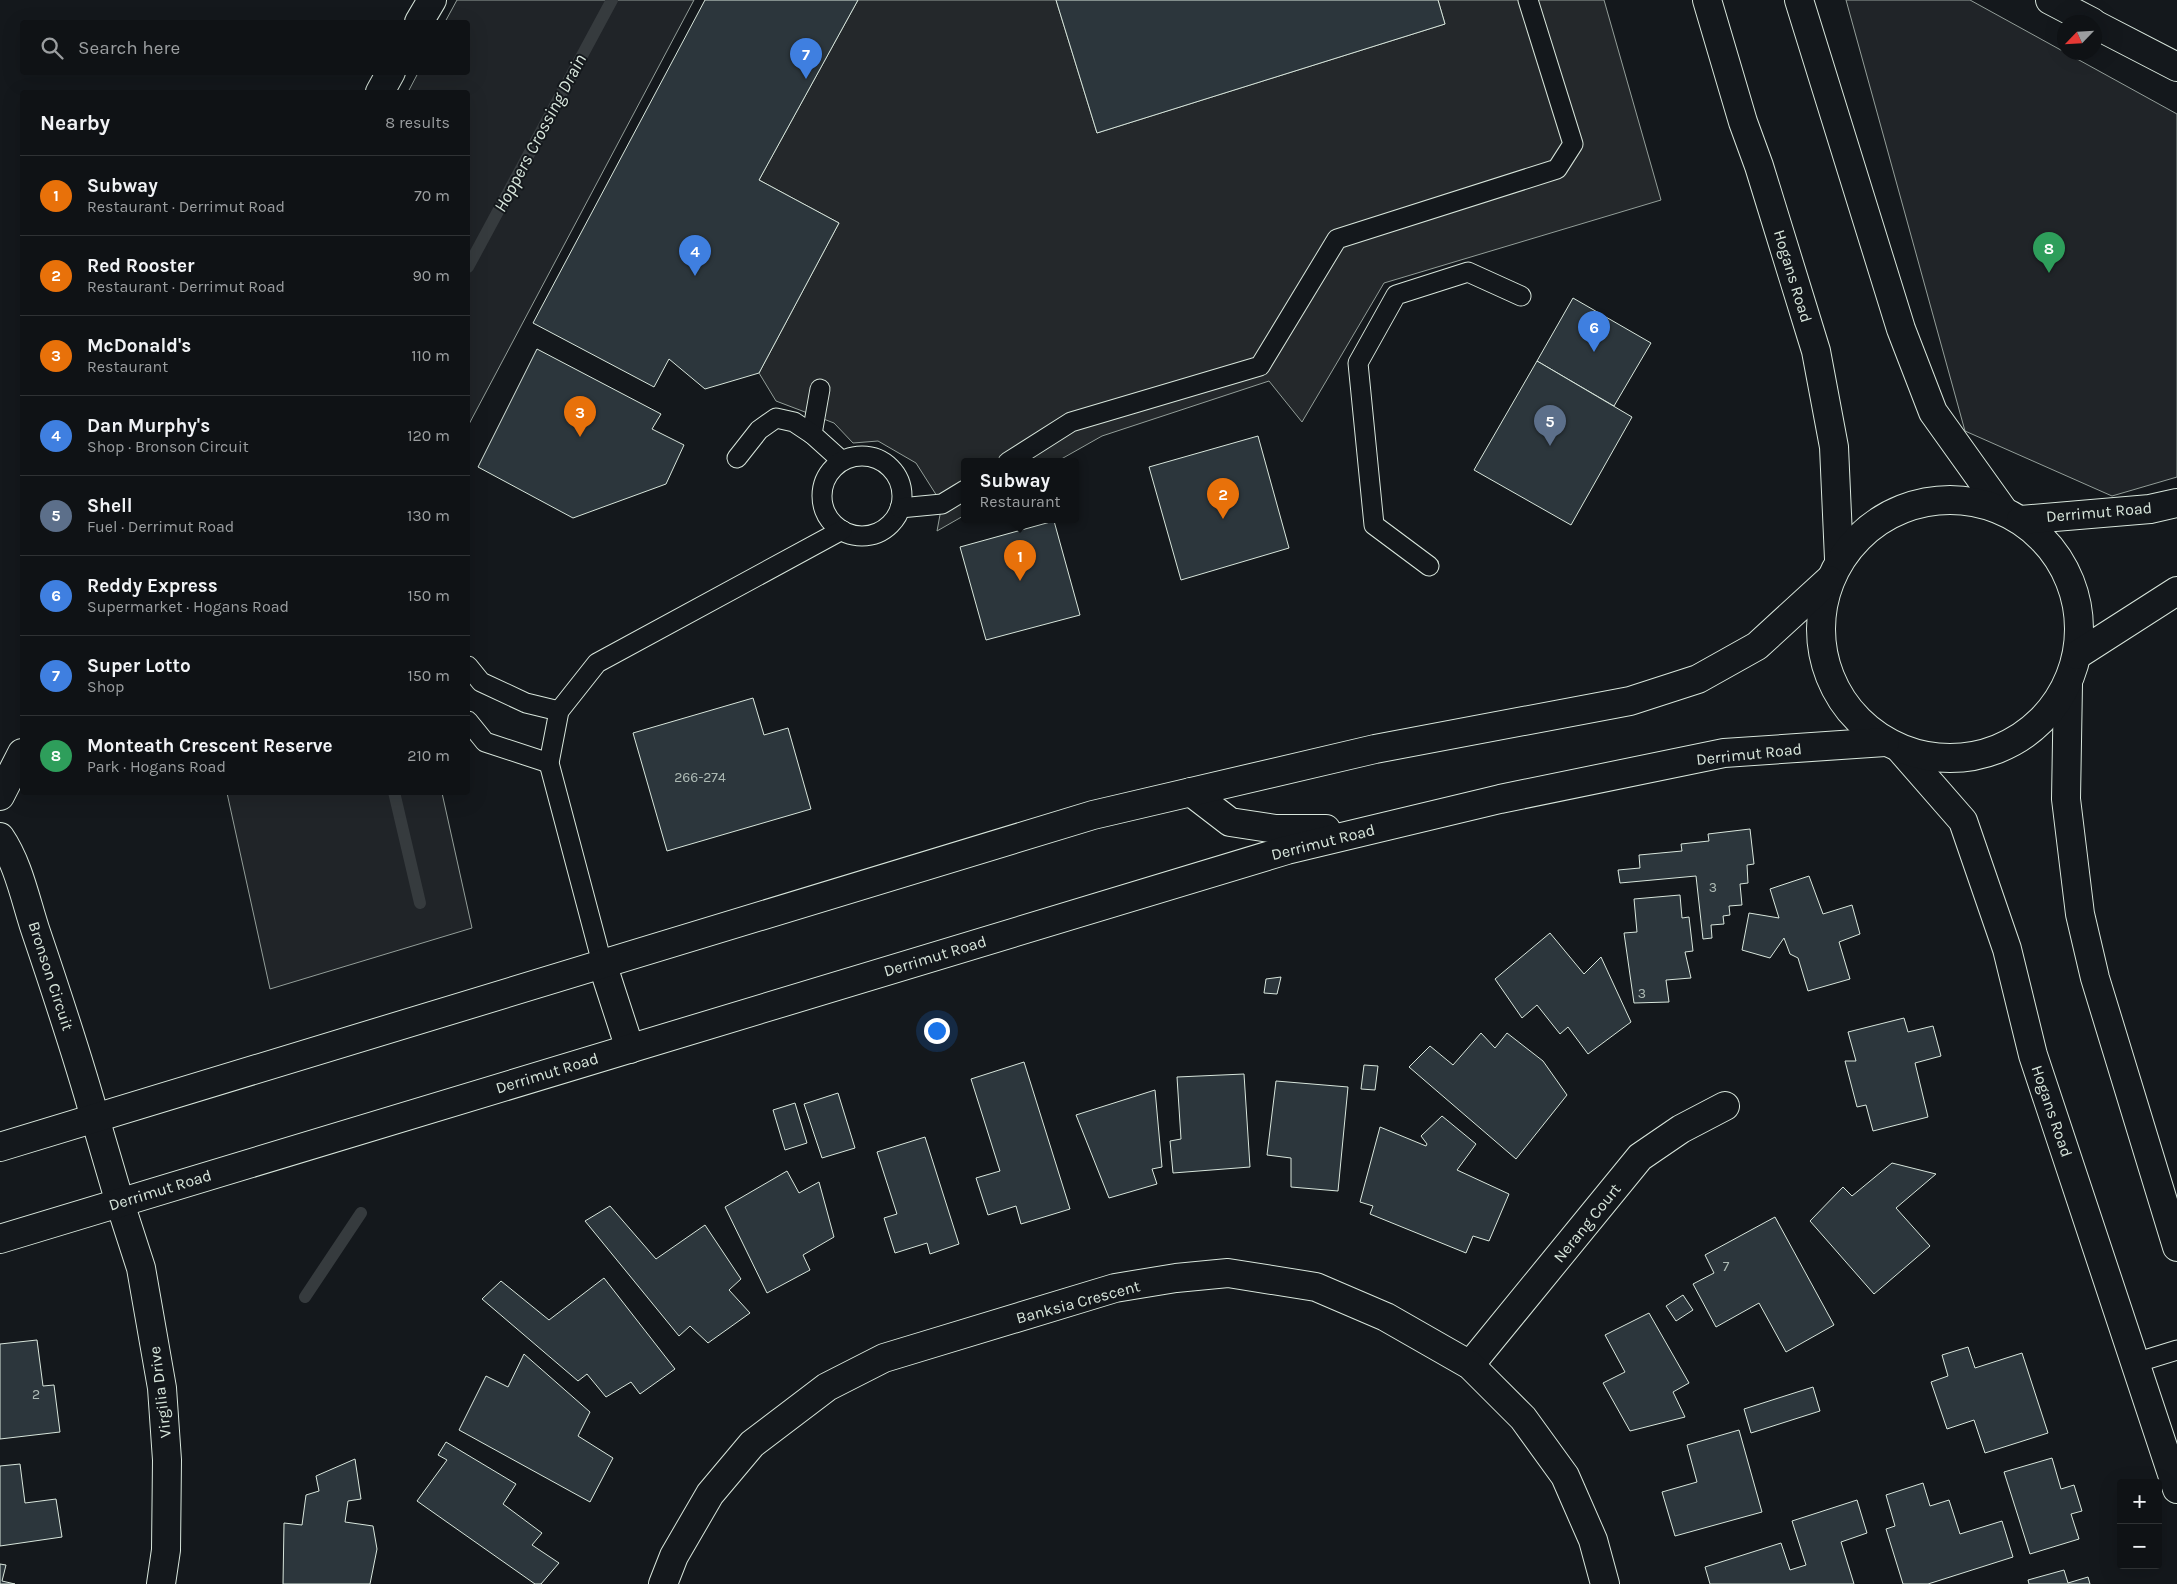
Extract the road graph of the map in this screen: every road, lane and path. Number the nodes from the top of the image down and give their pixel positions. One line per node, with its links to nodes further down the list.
1 (432, 0): 7 (main road)
2 (1528, 0): 16 (lane)
3 (1707, 0): 24 (main road, Hogans Road)
4 (1799, 0): 21 (main road)
5 (2050, 0): 6 (main road)
6 (2079, 15)
7 (421, 20)
8 (2102, 27): 9 (main road)
9 (2177, 67)
10 (389, 75): 11 (main road)
11 (381, 90)
12 (1521, 296): 23 (lane)
13 (820, 388): 14 (lane)
14 (812, 434): 15 (lane); 17 (lane)
15 (737, 458)
16 (1014, 458)
17 (842, 461): 20 (lane); 22 (lane)
18 (961, 492): 20 (lane)
19 (2177, 502): 21 (main road, Derrimut Road)
20 (900, 508): 22 (lane)
21 (2012, 515): 24 (main road); 26 (main road)
22 (842, 530): 29 (lane)
23 (1429, 566)
24 (1834, 569): 31 (main road, Hogans Road); 34 (main road)
25 (2177, 591): 26 (main road)
26 (2077, 655): 28 (main road)
27 (470, 668): 29 (lane)
28 (2068, 684): 31 (main road); 45 (main road)
29 (559, 711): 33 (lane)
30 (470, 723): 33 (lane)
31 (1893, 746): 36 (main road, Derrimut Road); 47 (main road, Hogans Road)
32 (20, 757): 35 (main road)
33 (549, 763): 38 (lane)
34 (1191, 792): 36 (main road); 38 (main road)
35 (0, 796)
36 (1372, 829): 39 (main road, Derrimut Road)
37 (0, 837): 41 (main road, Bronson Circuit)
38 (602, 963): 39 (main road); 41 (main road)
39 (630, 1048): 43 (main road, Derrimut Road)
40 (1725, 1106): 48 (main road, Nerang Court)
41 (95, 1118): 42 (main road); 43 (main road, Bronson Circuit)
42 (0, 1147)
43 (120, 1203): 44 (main road, Derrimut Road); 50 (main road, Virgilia Drive)
44 (0, 1239)
45 (2177, 1247)
46 (2177, 1350): 47 (lane)
47 (2135, 1363): 49 (main road, Hogans Road)
48 (1470, 1365): 51 (main road, Banksia Crescent); 52 (main road, Banksia Crescent)
49 (2177, 1489)
50 (161, 1584)
51 (663, 1584)
52 (1605, 1584)

